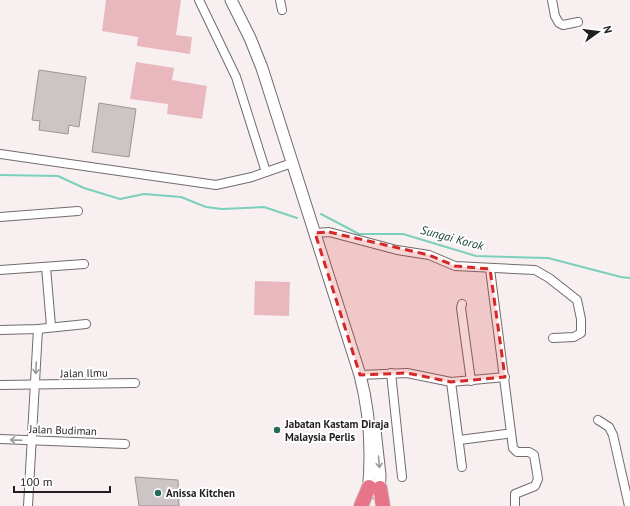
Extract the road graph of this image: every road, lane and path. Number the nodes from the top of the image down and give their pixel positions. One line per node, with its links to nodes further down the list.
1 (199, 0): 9 (street)
2 (231, 0): 8 (street)
3 (280, 0): 5 (street)
4 (552, 0): 6 (street)
5 (282, 10)
6 (578, 22)
7 (0, 154): 9 (street)
8 (292, 163): 9 (street); 12 (street)
9 (266, 172)
10 (78, 211): 11 (street)
11 (0, 217)
12 (315, 233): 15 (street); 24 (street)
13 (84, 264): 14 (street)
14 (46, 267): 16 (street); 19 (street)
15 (490, 269): 22 (street); 25 (street)
16 (0, 270)
17 (462, 304): 26 (street)
18 (86, 324): 19 (street)
19 (51, 326): 20 (street)
20 (38, 329): 21 (street); 30 (street, one-way to 30)
21 (0, 330)
22 (553, 338)
23 (391, 373): 24 (street); 27 (street); 38 (street)
24 (360, 374): 39 (street)
25 (506, 377): 26 (street); 46 (street)
26 (471, 381): 27 (street)
27 (451, 382): 35 (street)
28 (135, 383): 30 (street, Jalan Ilmu)
29 (0, 385): 30 (street, Jalan Ilmu)
30 (35, 386): 34 (street)
31 (598, 420): 40 (street)
32 (506, 434): 35 (street)
33 (0, 439): 34 (street, Jalan Budiman, one-way to 33)
34 (32, 440): 36 (street, Jalan Budiman); 41 (street)
35 (459, 440): 37 (street)
36 (125, 444)
37 (462, 467)
38 (402, 477)
39 (374, 488): 42 (highway); 43 (street); 44 (street); 45 (highway)
40 (628, 492): 47 (street)
41 (28, 506)
42 (362, 506)
43 (367, 506)
44 (379, 506)
45 (383, 506)
46 (515, 506)
47 (629, 506)

